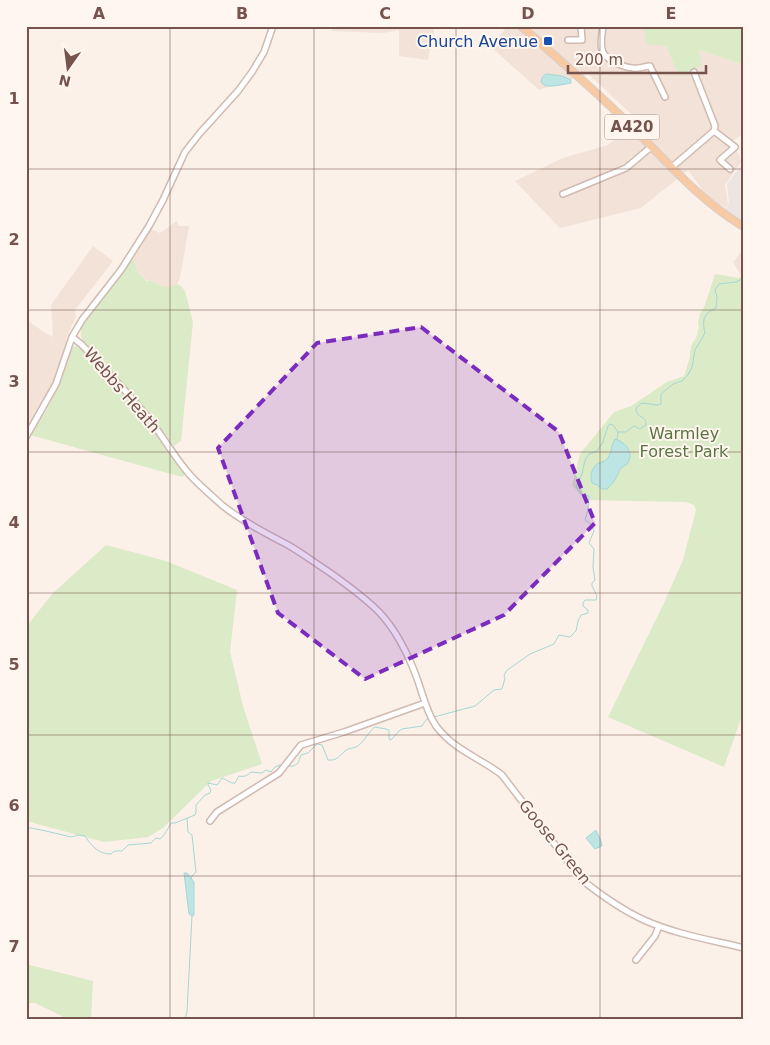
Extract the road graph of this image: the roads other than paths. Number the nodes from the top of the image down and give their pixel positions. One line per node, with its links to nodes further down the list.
1 (274, 26): 14 (street, Webbs Heath)
2 (521, 26): 9 (main road, A420)
3 (581, 26): 5 (street)
4 (602, 26): 7 (street)
5 (568, 40)
6 (694, 72): 8 (street)
7 (665, 97)
8 (714, 131): 10 (street); 11 (street)
9 (652, 147): 10 (main road, A420); 12 (street)
10 (672, 167): 13 (main road, A420)
11 (730, 169)
12 (562, 194)
13 (744, 227)
14 (72, 337): 15 (street); 16 (street, Webbs Heath)
15 (26, 437)
16 (425, 703): 17 (street); 18 (street, Goose Green)
17 (210, 821)
18 (659, 926): 19 (street, Goose Green); 20 (street)
19 (744, 948)
20 (636, 960)

